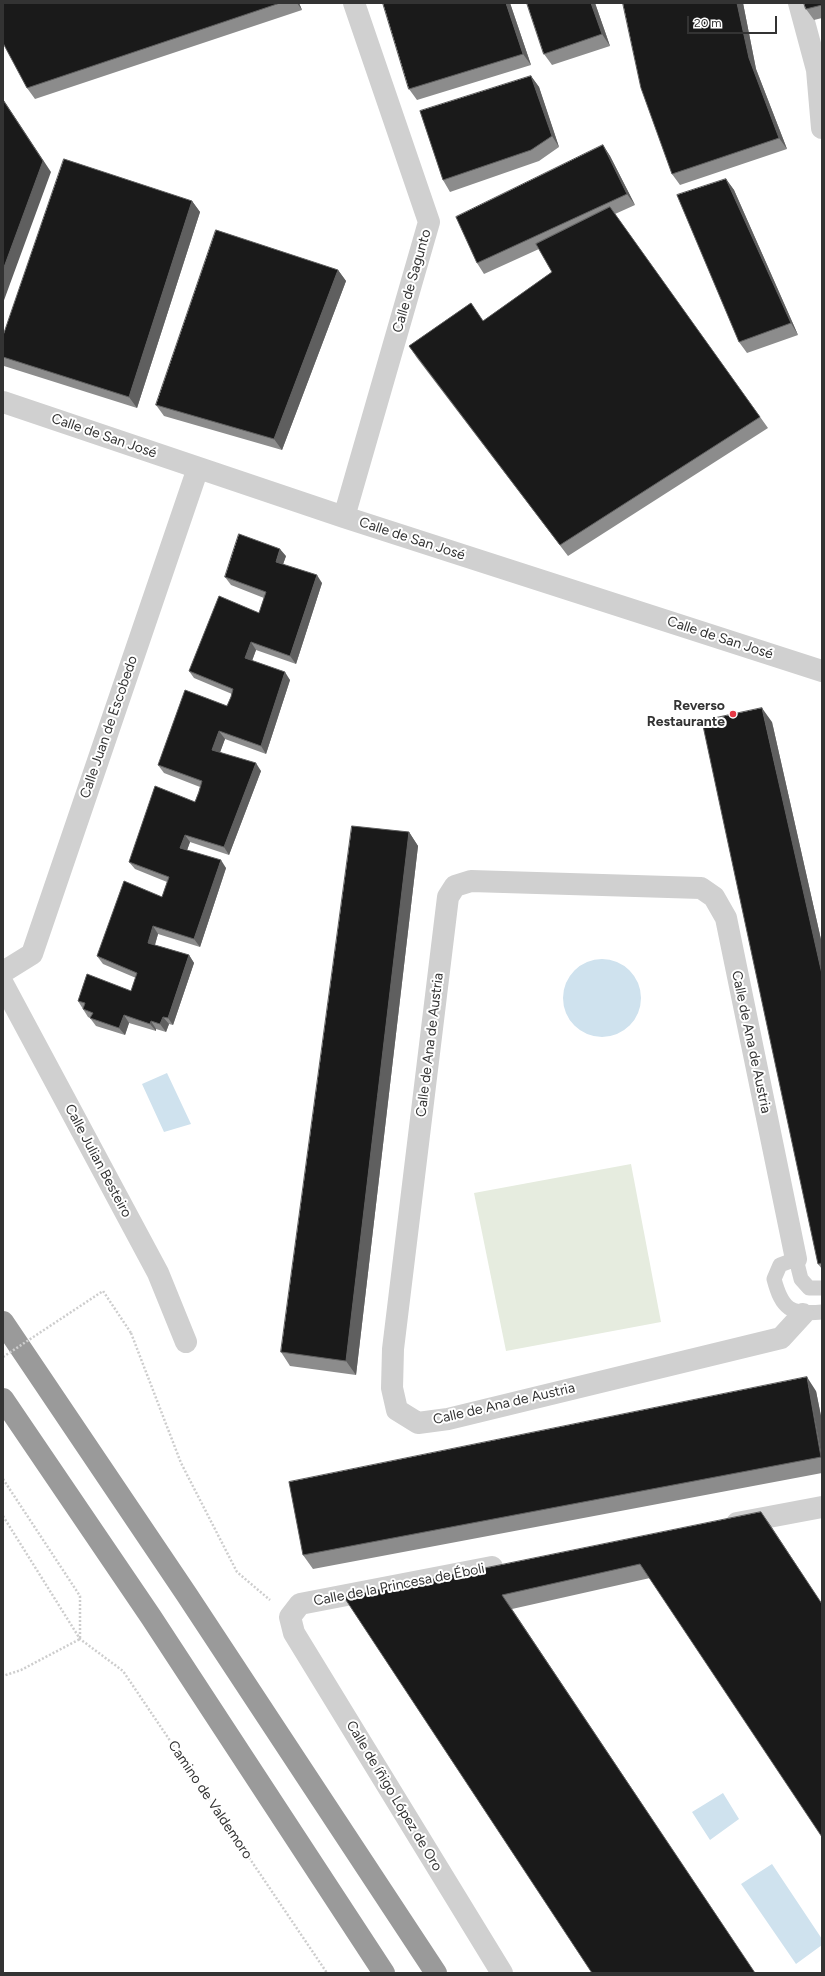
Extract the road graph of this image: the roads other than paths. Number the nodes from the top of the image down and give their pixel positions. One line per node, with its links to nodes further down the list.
1 (354, 3): 6 (street, Calle de Sagunto)
2 (799, 3): 3 (street)
3 (822, 128)
4 (3, 402): 5 (street, Calle de San José)
5 (198, 468): 6 (street, Calle de San José); 8 (street, Calle Juan de Escobedo)
6 (344, 516): 7 (street, Calle de San José)
7 (821, 674)
8 (3, 972)
9 (3, 984): 14 (street, Calle Julian Besteiro)
10 (796, 1259): 11 (lane, Calle de Ana de Austria); 12 (lane, Calle de Ana de Austria); 12 (street, Calle de Ana de Austria)
11 (822, 1288)
12 (812, 1313)
13 (4, 1324): 21 (highway)
14 (186, 1342)
15 (3, 1399): 20 (highway)
16 (822, 1507): 17 (street)
17 (720, 1526)
18 (515, 1563): 19 (street, Calle de la Princesa de Éboli)
19 (290, 1617): 22 (street, Calle de íñigo López de Oro)
20 (384, 1973)
21 (436, 1973)
22 (502, 1973)

